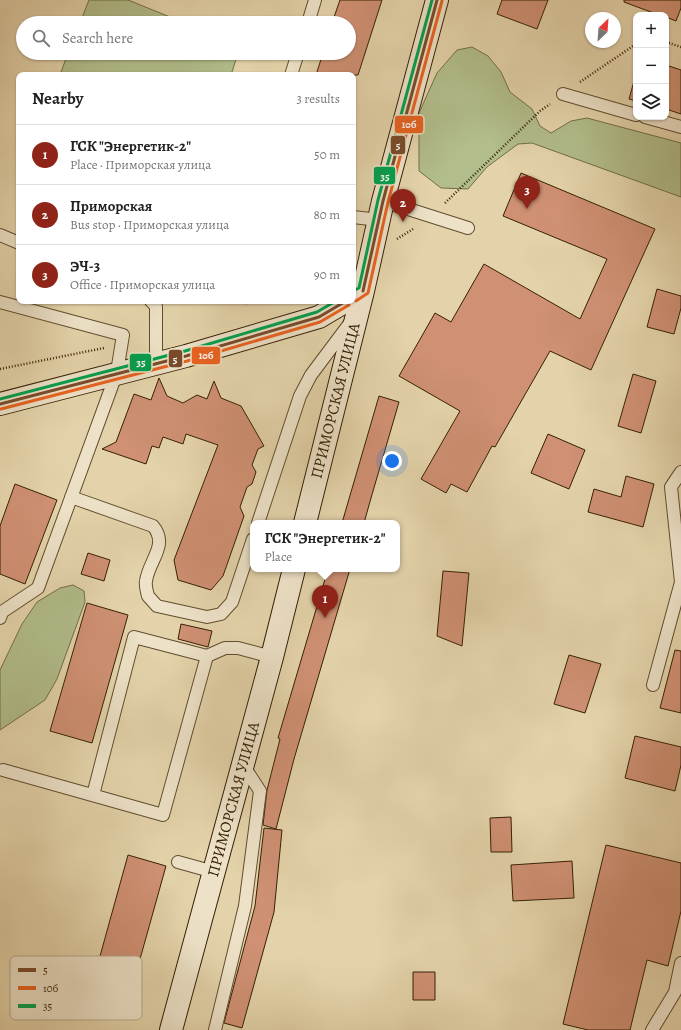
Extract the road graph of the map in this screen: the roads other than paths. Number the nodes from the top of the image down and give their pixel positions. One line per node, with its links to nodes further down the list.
1 (315, 0): 3 (lane)
2 (437, 0): 10 (main road, ПРИМОРСКАЯ УЛИЦА)
3 (310, 16)
4 (296, 60): 5 (lane)
5 (292, 72)
6 (563, 94): 7 (lane)
7 (633, 113)
8 (656, 120): 9 (lane)
9 (681, 127)
10 (381, 210): 11 (lane); 12 (lane); 15 (main road, ПРИМОРСКАЯ УЛИЦА)
11 (356, 216)
12 (468, 228)
13 (0, 235): 14 (lane)
14 (16, 242)
15 (356, 298)
16 (0, 302): 22 (lane)
17 (156, 304): 21 (lane)
18 (348, 304): 21 (main road)
19 (353, 304): 26 (lane)
20 (354, 304): 27 (main road, ПРИМОРСКАЯ УЛИЦА)
21 (156, 363): 22 (main road)
22 (117, 372): 23 (main road); 25 (lane)
23 (0, 404)
24 (681, 472): 30 (lane)
25 (71, 497): 28 (lane); 31 (lane)
26 (259, 520)
27 (306, 520)
28 (250, 548)
29 (293, 572): 33 (main road, ПРИМОРСКАЯ УЛИЦА)
30 (681, 582): 34 (lane)
31 (0, 618)
32 (207, 656): 33 (lane); 37 (lane); 37 (lane)
33 (272, 657): 35 (main road, ПРИМОРСКАЯ УЛИЦА)
34 (653, 685)
35 (243, 765): 39 (main road, ПРИМОРСКАЯ УЛИЦА); 42 (lane)
36 (3, 770): 37 (lane)
37 (93, 795)
38 (178, 862): 39 (lane)
39 (214, 872): 41 (main road, ПРИМОРСКАЯ УЛИЦА)
40 (681, 963): 43 (lane)
41 (171, 1030)
42 (215, 1030)
43 (652, 1030)

